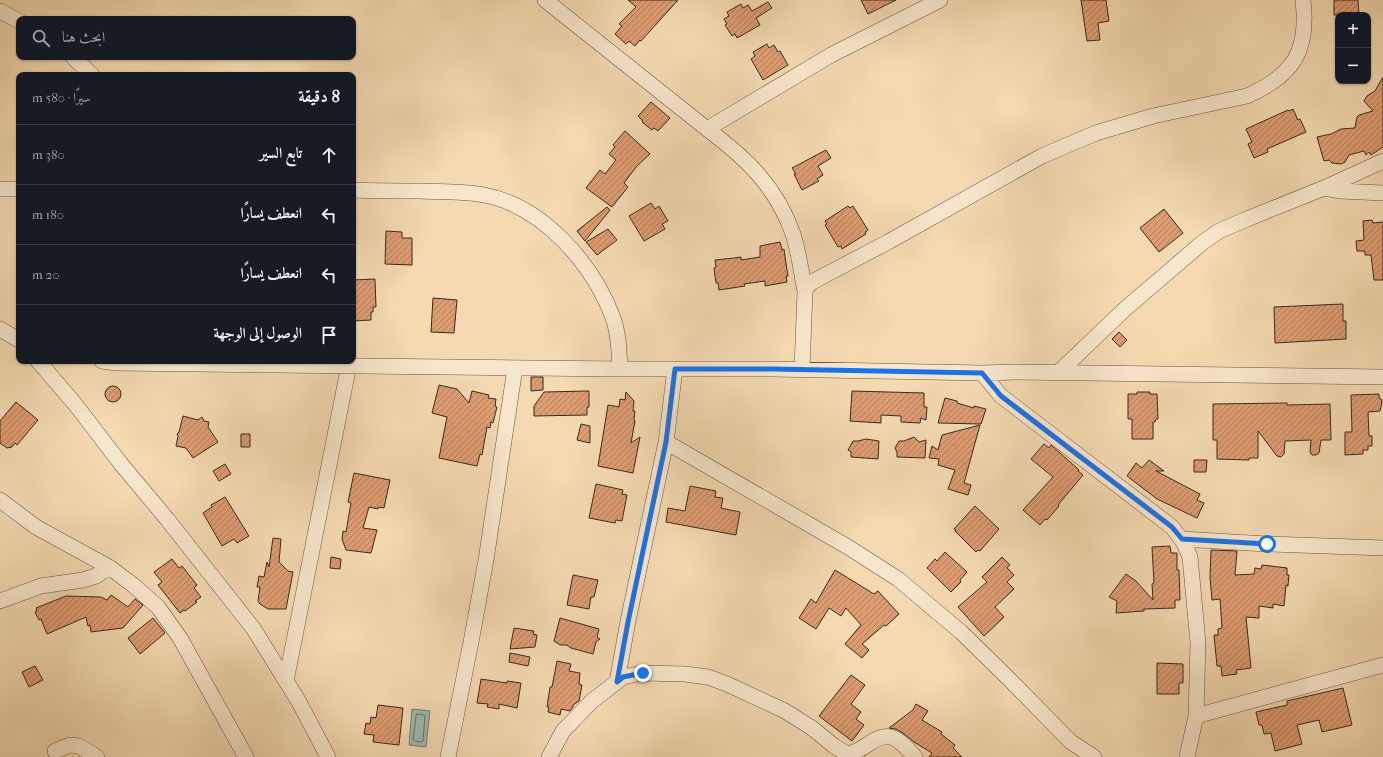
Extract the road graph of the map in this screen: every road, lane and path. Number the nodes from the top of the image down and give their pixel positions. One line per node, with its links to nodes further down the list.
1 (545, 0): 8 (street)
2 (940, 0): 8 (street)
3 (1303, 0): 15 (street)
4 (0, 11): 5 (street)
5 (16, 19)
6 (76, 60): 7 (street)
7 (89, 72)
8 (707, 129): 15 (street)
9 (1383, 161): 10 (street)
10 (1324, 188): 14 (street); 25 (street)
11 (0, 189): 12 (street)
12 (16, 189)
13 (356, 190): 22 (street)
14 (1383, 193)
15 (805, 291): 24 (street)
16 (0, 329): 17 (street)
17 (16, 338)
18 (41, 364): 35 (street)
19 (232, 364): 20 (street)
20 (349, 365): 21 (street); 35 (street)
21 (515, 368): 22 (street); 42 (street)
22 (620, 369): 23 (street)
23 (675, 369): 24 (street); 28 (street)
24 (802, 370): 26 (street)
25 (1059, 372): 26 (street); 27 (street)
26 (982, 373): 30 (street)
27 (1383, 377)
28 (666, 442): 36 (street); 45 (street)
29 (0, 500): 32 (street)
30 (1182, 539): 31 (street); 37 (street)
31 (1383, 548)
32 (110, 567): 33 (street); 40 (street)
33 (0, 601)
34 (1383, 665): 37 (street)
35 (286, 681): 41 (street)
36 (617, 682): 43 (street); 44 (street)
37 (1196, 716): 46 (street)
38 (55, 751): 39 (street)
39 (97, 757)
40 (246, 757)
41 (328, 757)
42 (448, 757)
43 (550, 757)
44 (916, 757)
45 (1094, 757)
46 (1187, 757)

